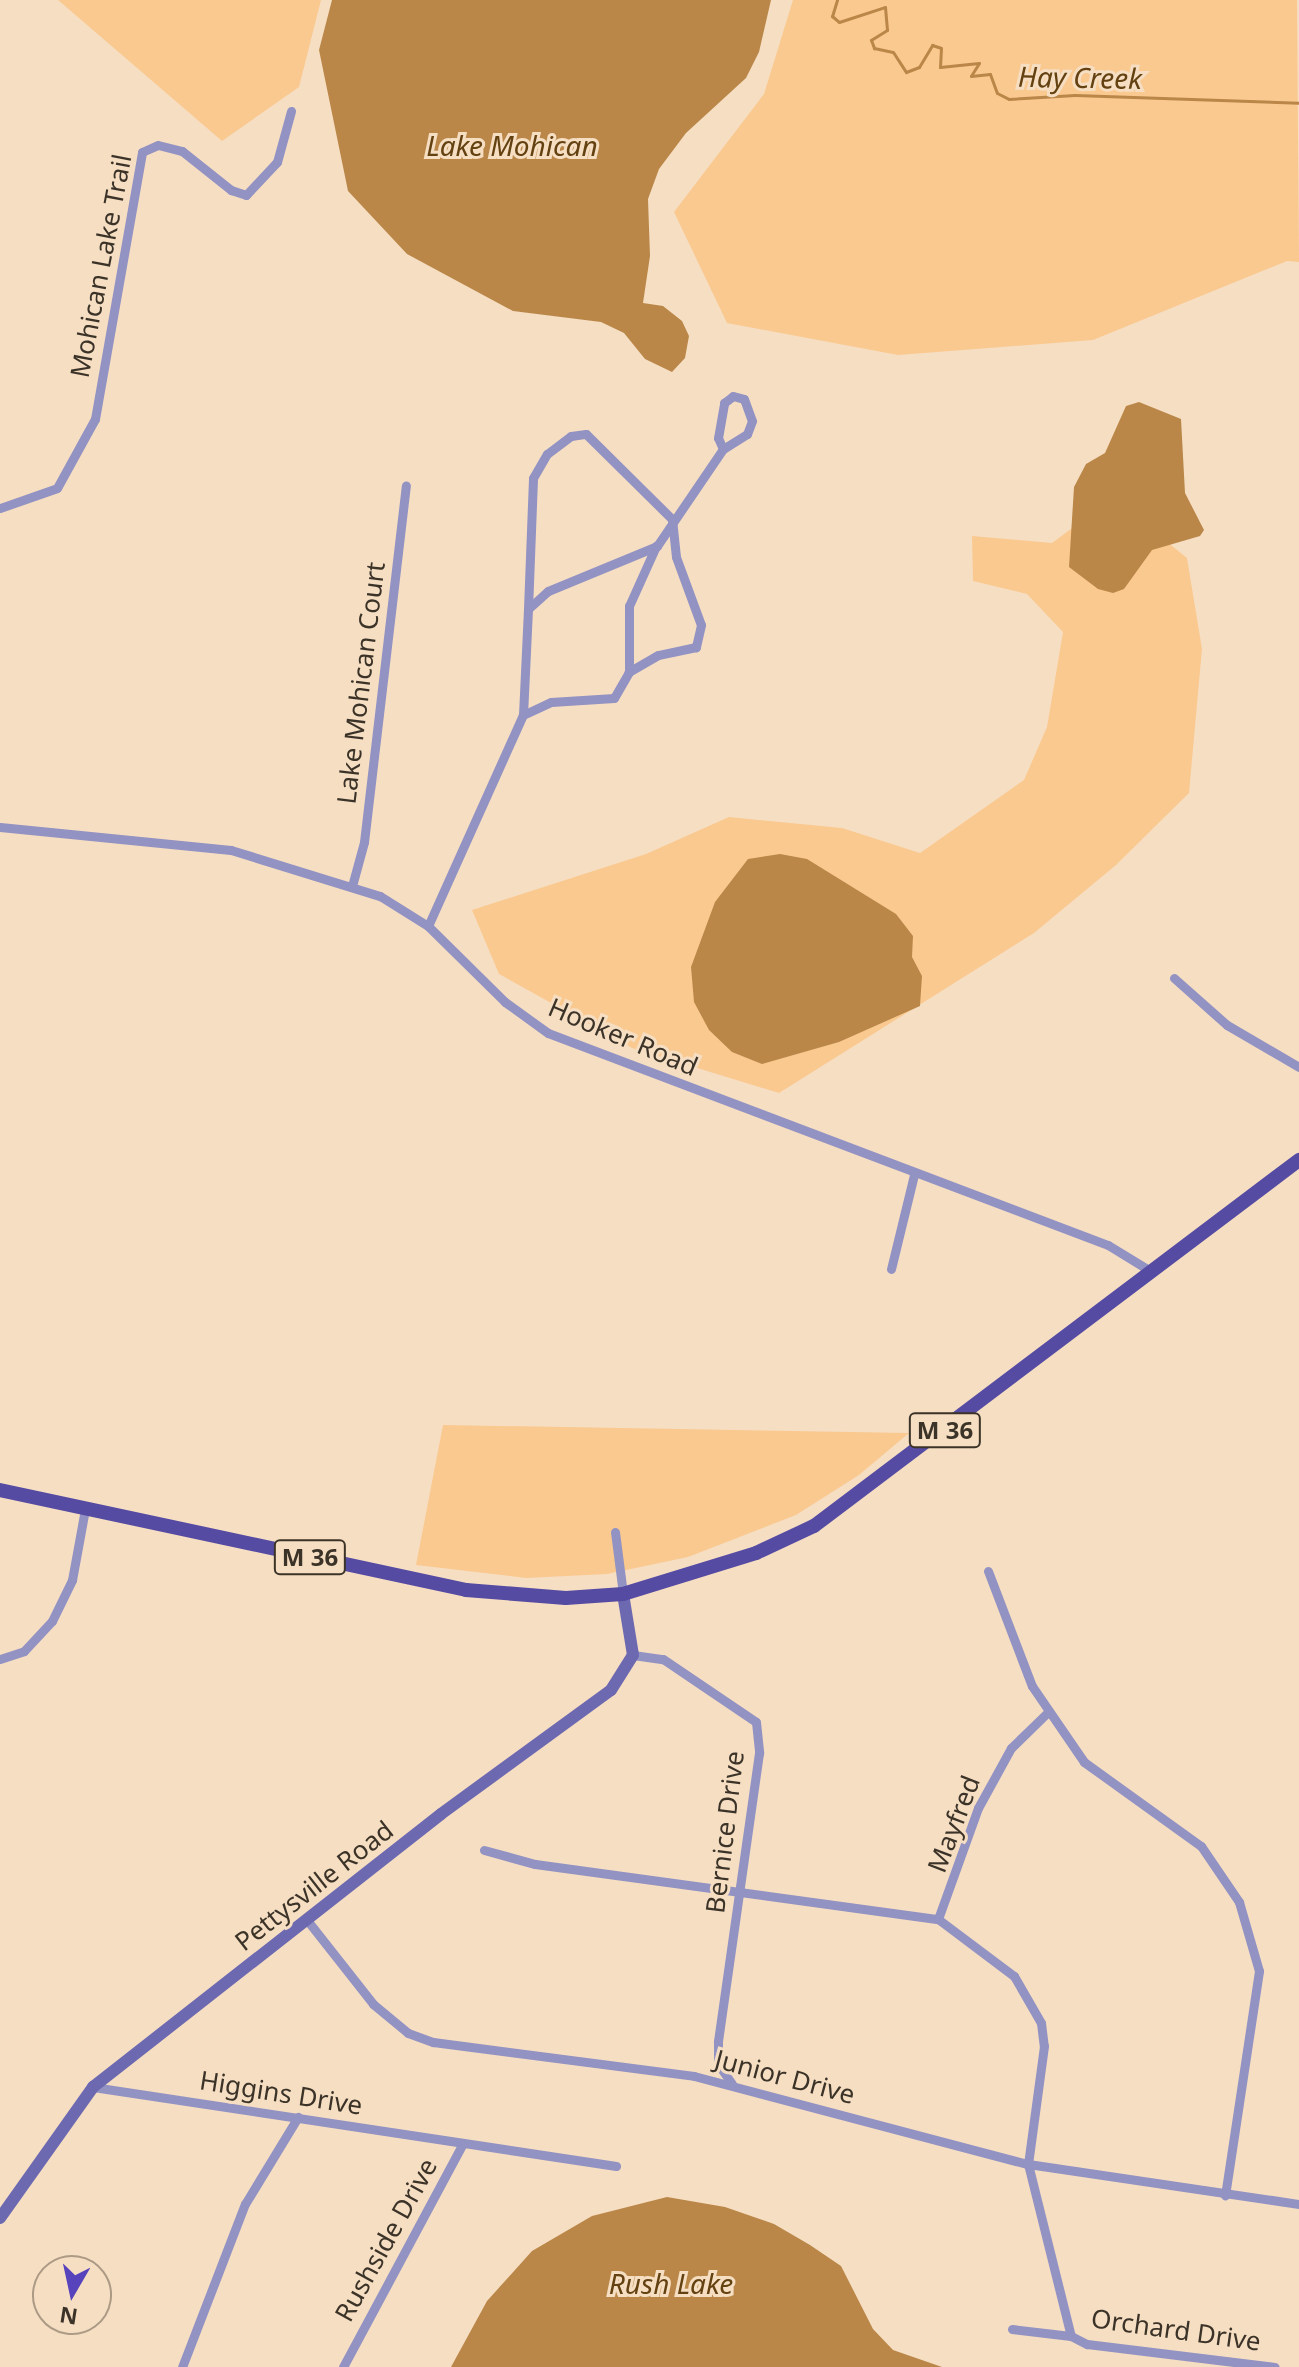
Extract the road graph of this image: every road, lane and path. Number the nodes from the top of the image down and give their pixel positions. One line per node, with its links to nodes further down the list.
1 (291, 111): 4 (street, Mohican Lake Trail)
2 (723, 449): 2 (street); 5 (street)
3 (406, 485): 11 (street, Lake Mohican Court)
4 (0, 508)
5 (672, 519): 6 (street); 7 (street); 8 (street)
6 (657, 546): 7 (street); 8 (street)
7 (528, 609): 9 (street)
8 (629, 672): 9 (street)
9 (523, 715): 12 (street)
10 (0, 827): 11 (street, Hooker Road)
11 (352, 886): 12 (street, Hooker Road)
12 (428, 926): 16 (street, Hooker Road)
13 (1174, 978): 14 (street)
14 (1299, 1067)
15 (1299, 1160): 18 (main road, M 36)
16 (914, 1175): 17 (street); 18 (street, Hooker Road)
17 (891, 1269)
18 (1152, 1272): 23 (main road, M 36)
19 (0, 1490): 20 (main road, M 36)
20 (85, 1509): 23 (main road, M 36); 25 (street)
21 (615, 1532): 23 (street)
22 (988, 1571): 26 (street)
23 (623, 1594): 24 (main road)
24 (633, 1655): 28 (street, Bernice Drive); 30 (main road, Pettysville Road)
25 (0, 1659)
26 (1047, 1713): 29 (street, Mayfred); 37 (street)
27 (484, 1850): 28 (street)
28 (741, 1891): 29 (street); 31 (street, Bernice Drive)
29 (938, 1919): 35 (street)
30 (307, 1920): 31 (street, Junior Drive); 32 (main road, Pettysville Road)
31 (733, 2084): 35 (street, Junior Drive)
32 (93, 2087): 33 (street, Higgins Drive); 39 (main road, Pettysville Road)
33 (298, 2117): 34 (street, Higgins Drive); 42 (street)
34 (462, 2145): 36 (street, Rushside Drive); 43 (street, Rushside Drive)
35 (1028, 2164): 37 (street, Junior Drive); 41 (street)
36 (616, 2166)
37 (1225, 2195): 38 (street, Junior Drive)
38 (1299, 2204)
39 (0, 2218)
40 (1012, 2329): 41 (street, Orchard Drive)
41 (1071, 2336): 44 (street, Orchard Drive)
42 (182, 2367)
43 (343, 2367)
44 (1275, 2367)

